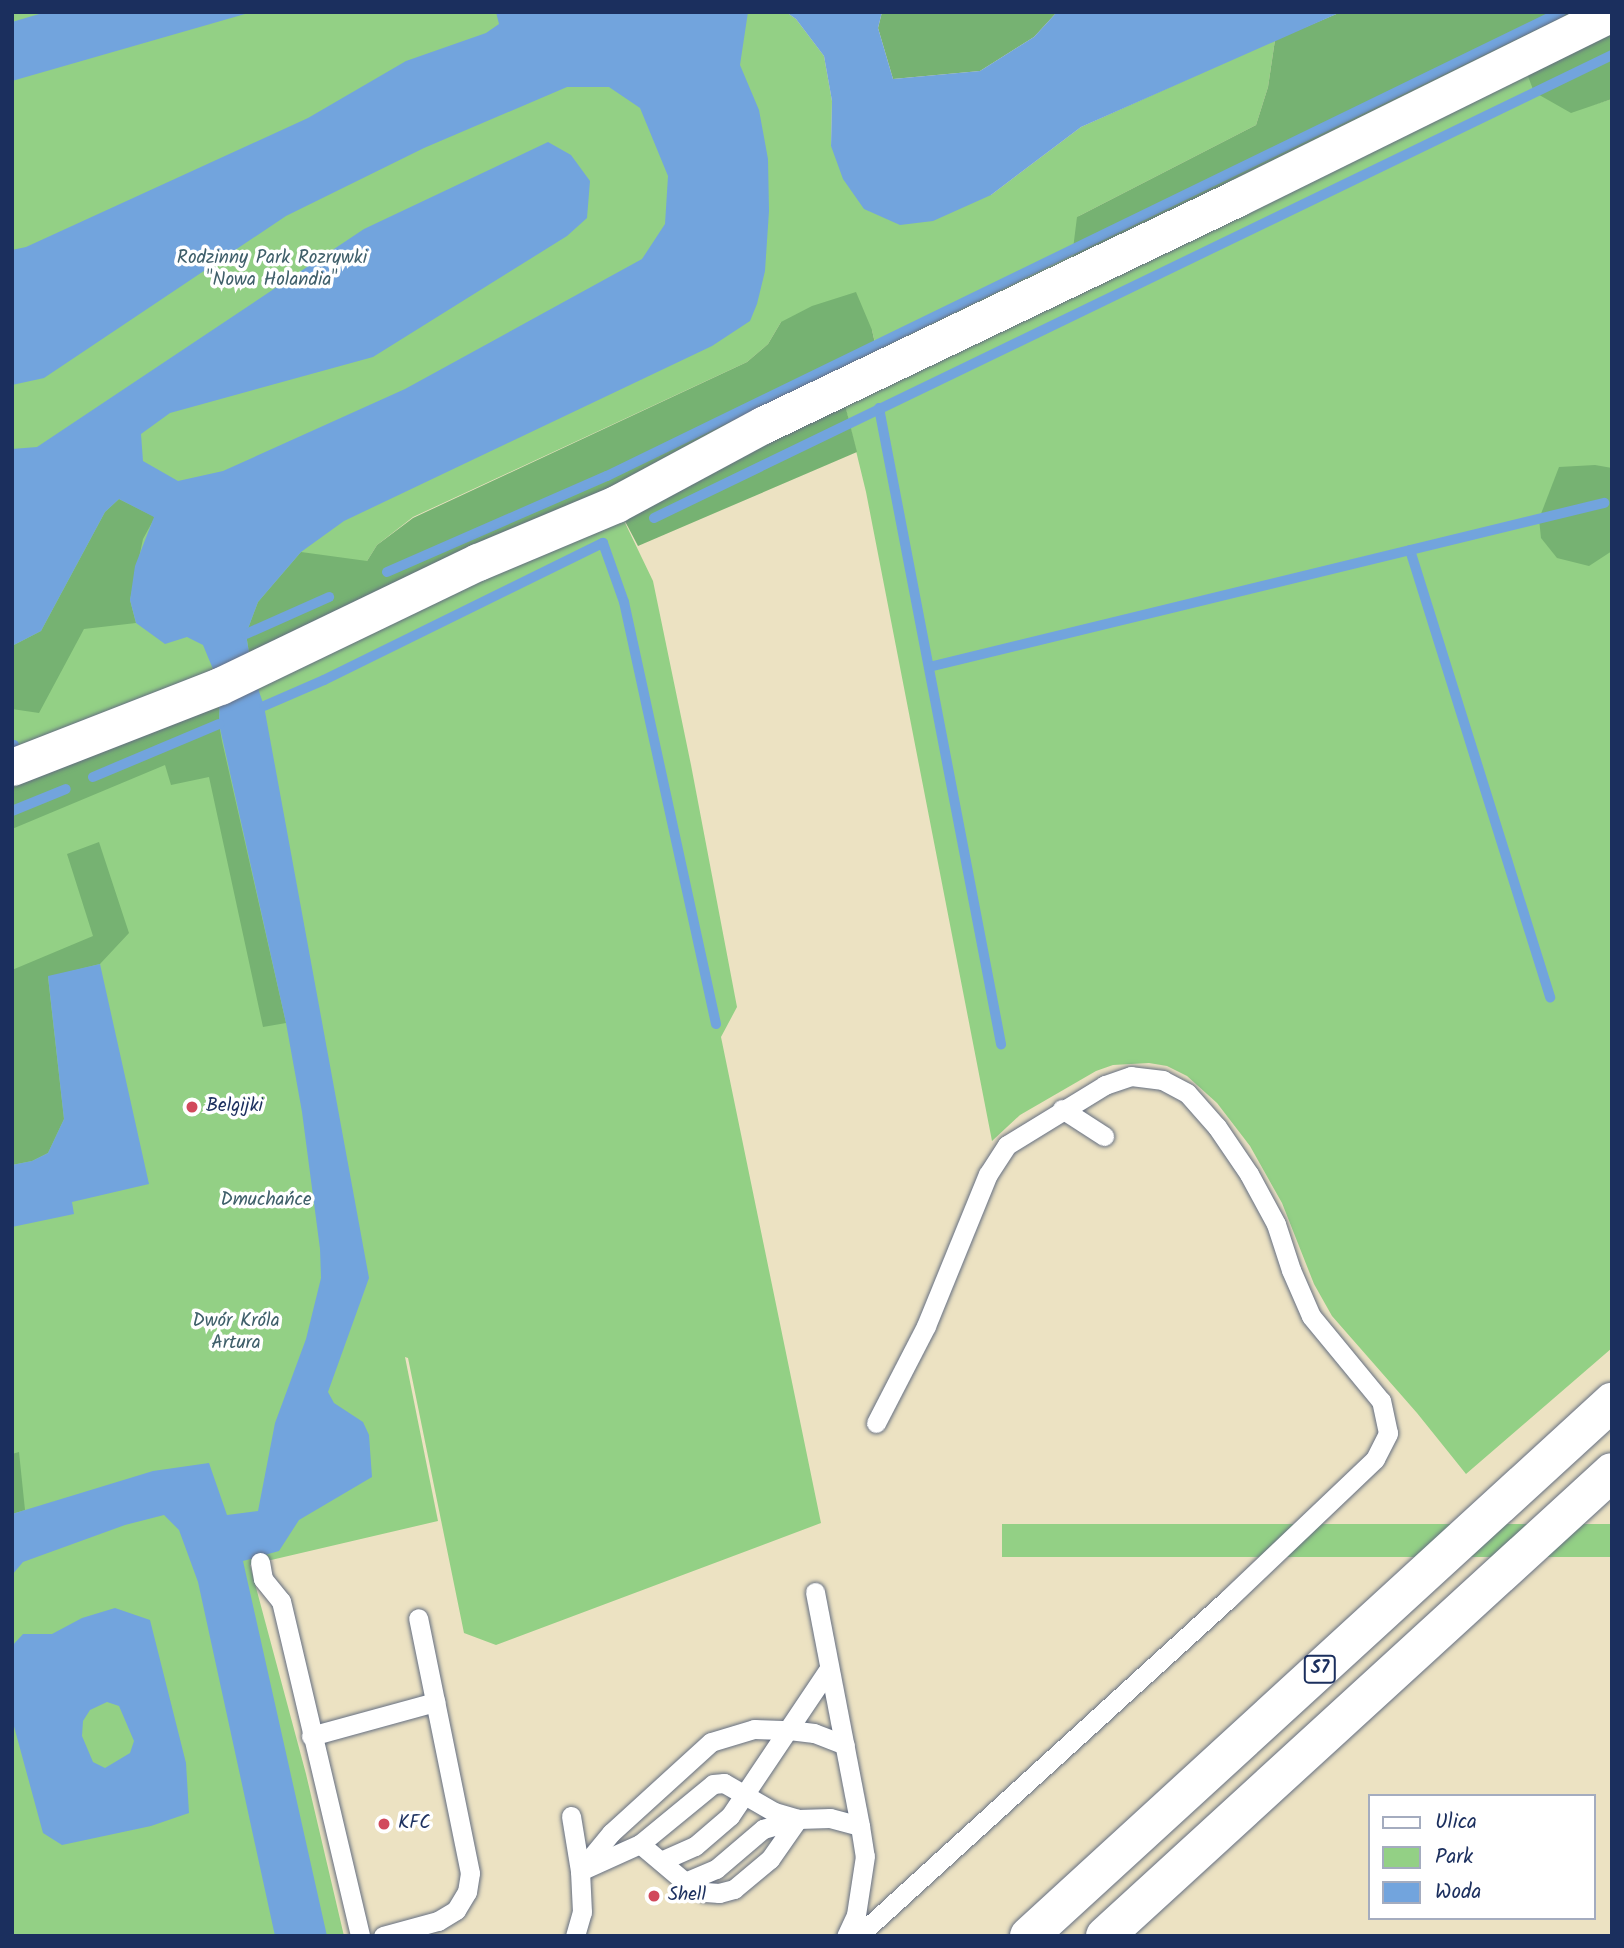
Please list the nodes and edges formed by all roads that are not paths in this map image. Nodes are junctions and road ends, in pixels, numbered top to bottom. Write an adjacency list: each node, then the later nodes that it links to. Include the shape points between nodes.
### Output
1 (1612, 13): 2 (street, via 763,425 616,504 478,562 236,678)
2 (12, 767)
3 (1062, 1109): 4 (lane); 6 (lane, via 1007,1144 988,1174 926,1326); 28 (lane, via 1131,1076 1163,1080 1187,1093 1250,1174 1276,1224 1311,1316 1381,1401 1388,1433 1375,1460)
4 (1104, 1136)
5 (1612, 1402): 29 (highway, S7)
6 (876, 1423)
7 (1612, 1472): 30 (highway)
8 (260, 1562): 14 (lane, via 263,1579 281,1601)
9 (814, 1592): 11 (lane)
10 (418, 1618): 12 (lane)
11 (828, 1670): 13 (lane); 15 (lane)
12 (435, 1702): 14 (lane); 25 (lane, via 470,1873 467,1892 456,1910 438,1921)
13 (789, 1730): 15 (lane); 16 (lane); 22 (lane, via 754,1729 711,1742 611,1833)
14 (311, 1736): 24 (lane)
15 (845, 1745): 19 (lane)
16 (746, 1796): 18 (lane); 20 (lane, via 724,1783 713,1784); 21 (lane, via 695,1846)
17 (571, 1816): 22 (lane)
18 (798, 1819): 19 (lane, via 830,1818); 23 (lane, via 763,1829 716,1869); 23 (lane, via 770,1859 734,1889 705,1892)
19 (860, 1826): 27 (lane, via 864,1867 856,1915)
20 (640, 1843): 21 (lane); 22 (lane)
21 (661, 1861): 23 (lane)
22 (580, 1871): 26 (lane, via 582,1912)
23 (685, 1882)
24 (360, 1936)
25 (383, 1936)
26 (575, 1936)
27 (846, 1936)
28 (858, 1936)
29 (1029, 1936)
30 (1104, 1936)

